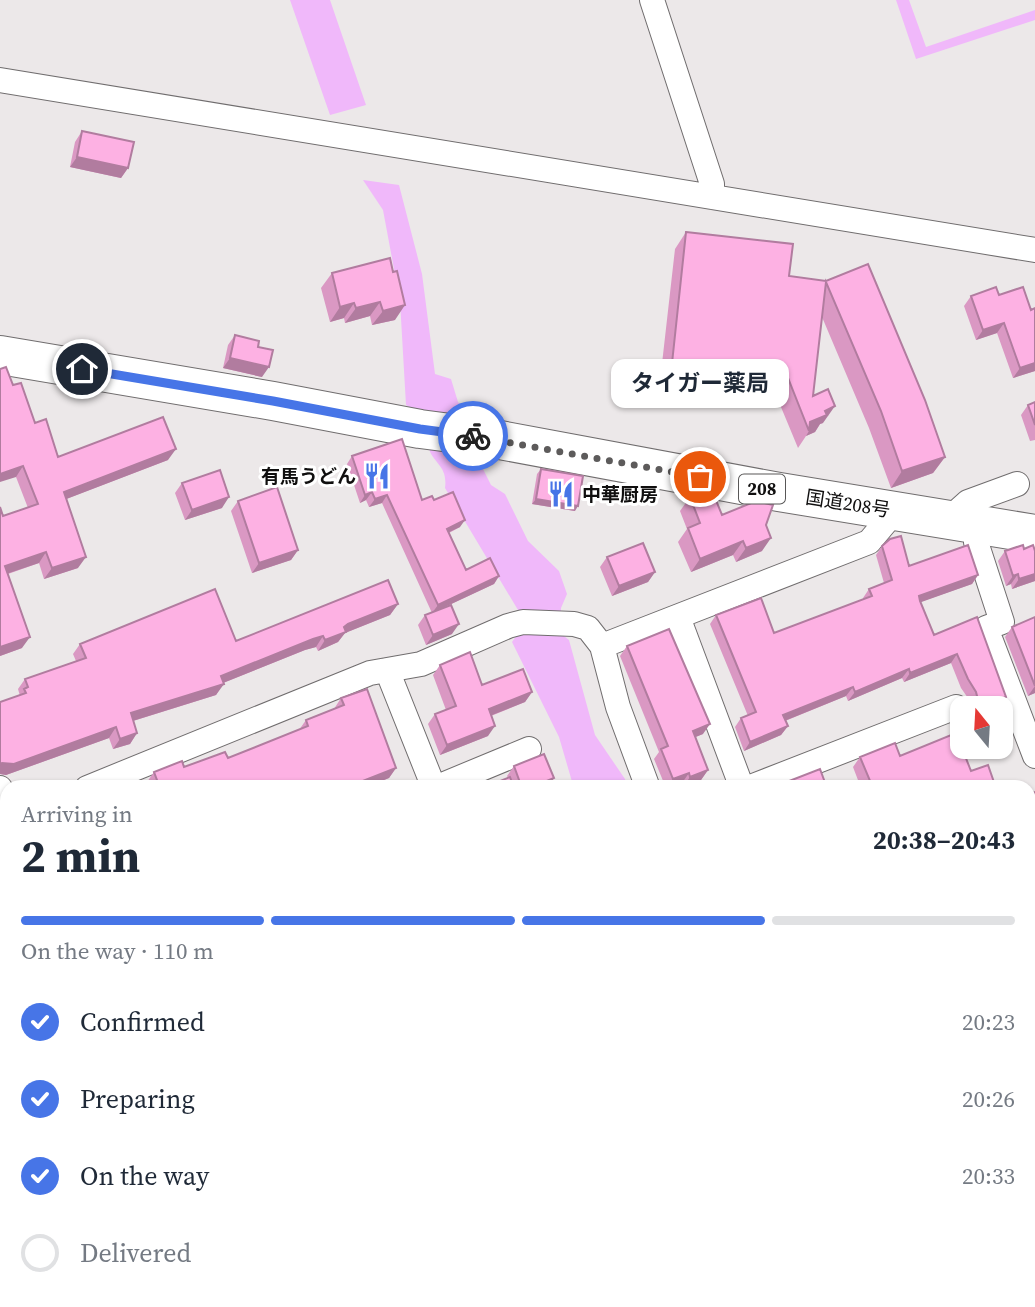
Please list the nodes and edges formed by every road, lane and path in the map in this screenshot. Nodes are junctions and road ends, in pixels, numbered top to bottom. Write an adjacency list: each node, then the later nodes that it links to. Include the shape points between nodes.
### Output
1 (652, 0): 3 (street, via 712,184)
2 (0, 80): 3 (street)
3 (712, 197): 4 (street)
4 (1035, 250)
5 (0, 355): 7 (highway, 国道208号 / 208)
6 (1017, 484): 8 (street, via 968,502)
7 (895, 511): 8 (highway, 国道208号 / 208); 10 (street, via 869,542)
8 (966, 522): 9 (highway, 国道208号 / 208); 15 (street, via 1002,622 986,628)
9 (1035, 534)
10 (678, 617): 11 (street); 20 (street)
11 (603, 646): 12 (street, via 588,628 523,622 421,664); 19 (street, via 618,707)
12 (387, 670): 16 (street, via 370,673); 17 (street)
13 (950, 709): 21 (street)
14 (529, 749): 18 (street)
15 (1035, 755)
16 (120, 780)
17 (431, 780)
18 (453, 780)
19 (645, 780)
20 (739, 780)
21 (769, 780)

